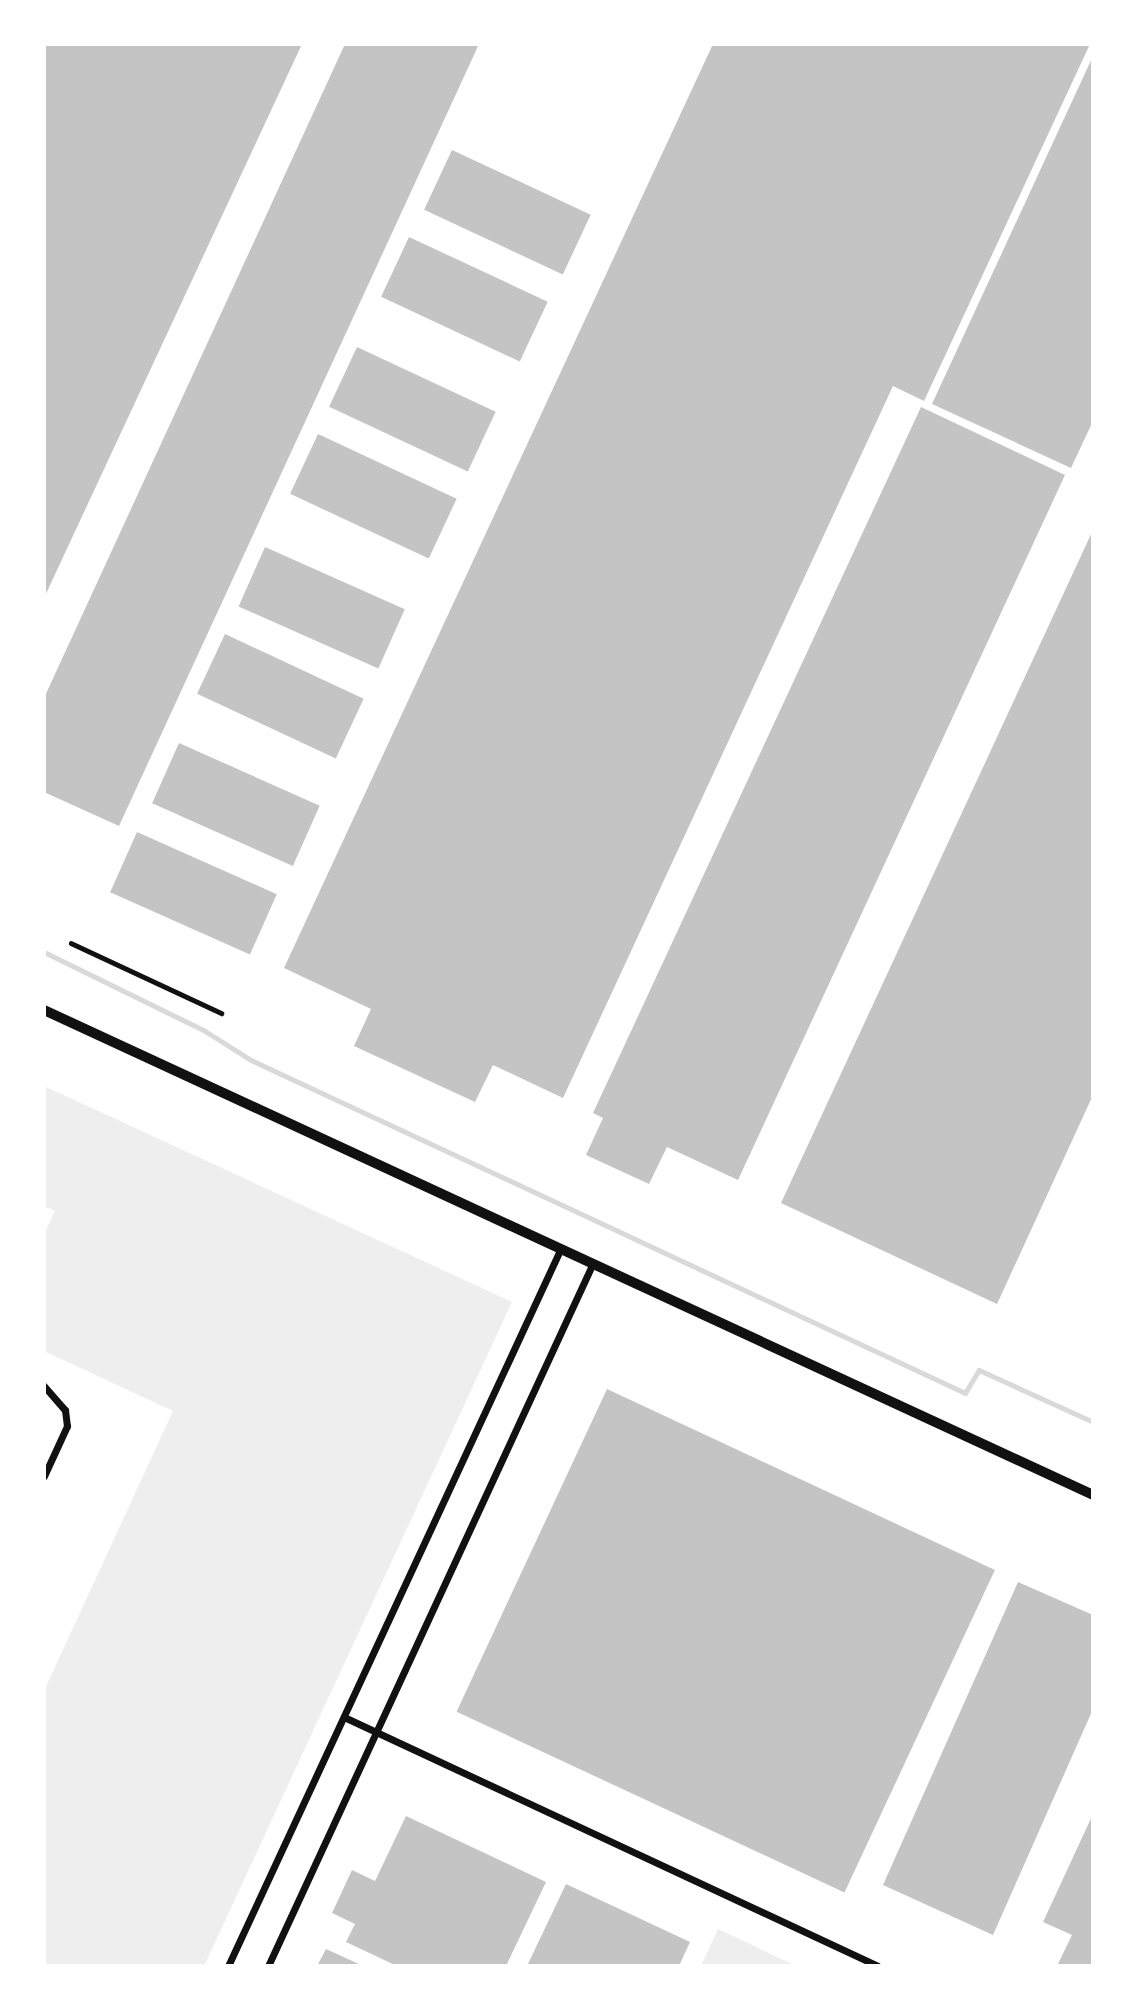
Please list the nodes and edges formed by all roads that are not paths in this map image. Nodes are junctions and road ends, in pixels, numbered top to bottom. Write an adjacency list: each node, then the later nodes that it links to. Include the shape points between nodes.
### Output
1 (71, 943): 3 (lane)
2 (44, 1010): 4 (street)
3 (221, 1013)
4 (560, 1250): 5 (street); 9 (street)
5 (592, 1265): 8 (street); 10 (street)
6 (44, 1386): 7 (street, via 65,1410 67,1426)
7 (44, 1476)
8 (1093, 1495)
9 (344, 1717): 10 (street); 11 (street)
10 (377, 1732): 12 (street); 13 (street)
11 (228, 1966)
12 (268, 1966)
13 (878, 1966)

